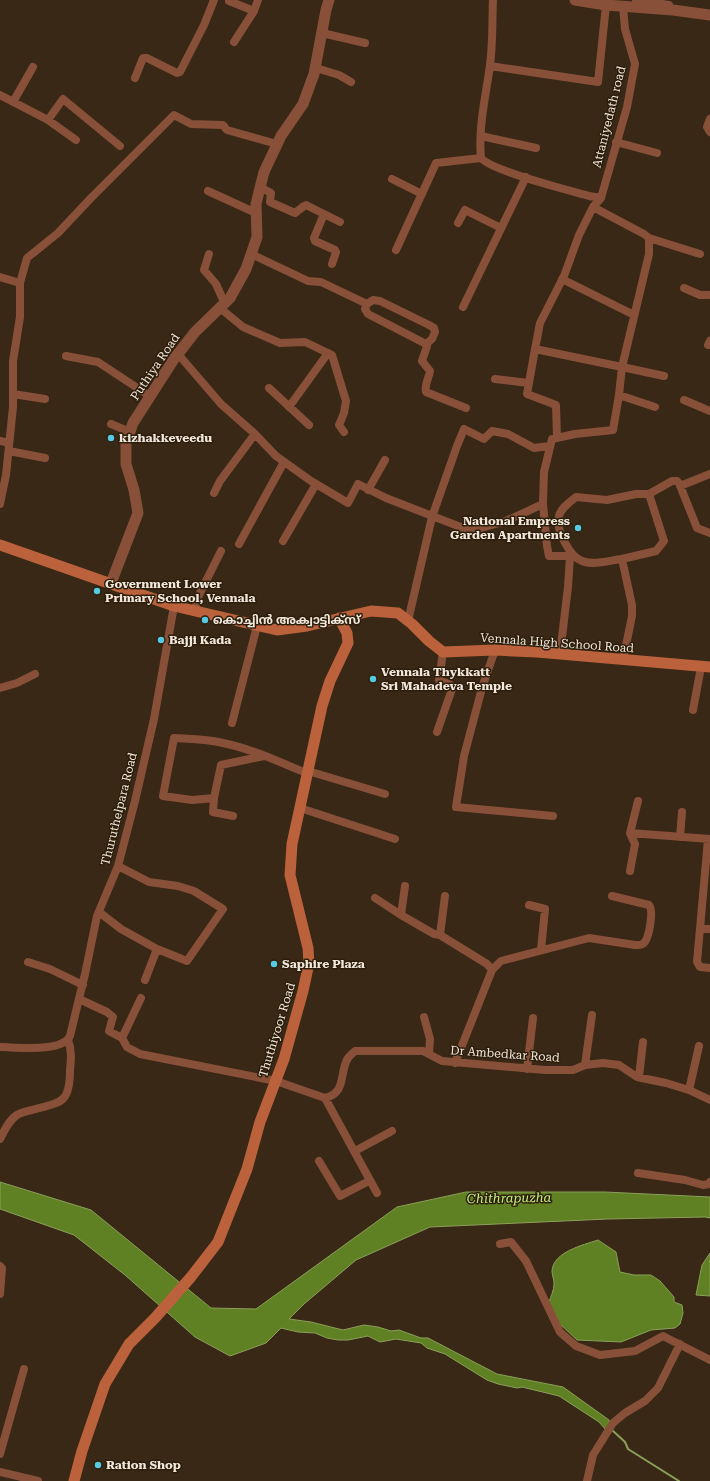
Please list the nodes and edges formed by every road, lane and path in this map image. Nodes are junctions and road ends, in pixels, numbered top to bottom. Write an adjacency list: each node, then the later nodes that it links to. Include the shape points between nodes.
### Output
1 (214, 0): 19 (street, via 180,72 143,58)
2 (258, 0): 11 (street)
3 (329, 0): 13 (street, Puthiya Road)
4 (493, 0): 16 (street)
5 (575, 0): 8 (street)
6 (636, 0): 10 (street)
7 (229, 1): 11 (street)
8 (606, 5): 9 (street); 16 (street, via 598,82)
9 (623, 6): 12 (street); 28 (street, Attaniyedath road, via 625,29 635,64 627,107)
10 (694, 8)
11 (254, 11): 14 (street)
12 (710, 15)
13 (322, 33): 15 (street); 18 (street, Puthiya Road)
14 (234, 42)
15 (365, 43)
16 (490, 66): 26 (street)
17 (33, 67): 22 (street)
18 (316, 68): 20 (street, via 339,75); 29 (street, Puthiya Road, via 303,104)
19 (135, 78)
20 (351, 82)
21 (0, 95): 22 (street)
22 (13, 102): 24 (street)
23 (710, 119): 25 (street, via 707,127)
24 (48, 120): 27 (street); 30 (street, via 63,99)
25 (710, 132)
26 (481, 136): 31 (street); 33 (street)
27 (76, 140)
28 (616, 142): 32 (street); 39 (street, Attaniyedath road)
29 (277, 144): 36 (street, Puthiya Road); 54 (street, via 227,130 223,125 191,124 174,116 58,233 26,258)
30 (120, 146)
31 (536, 148)
32 (657, 154)
33 (481, 158): 34 (street, via 496,167); 38 (street, via 436,163)
34 (526, 177): 39 (street); 45 (street)
35 (392, 179): 38 (street)
36 (260, 187): 41 (street, Puthiya Road); 42 (street, via 271,193 270,202 295,213 306,205)
37 (208, 191): 41 (street)
38 (422, 194): 47 (street)
39 (601, 198): 40 (street)
40 (593, 208): 46 (street); 53 (street, via 579,235)
41 (256, 213): 49 (street, Puthiya Road, via 257,237)
42 (324, 214): 43 (street); 51 (street, via 314,238 335,250)
43 (340, 222)
44 (458, 223): 45 (street, via 465,210)
45 (501, 228): 59 (street)
46 (649, 238): 50 (street); 60 (street, via 649,254)
47 (396, 250)
48 (210, 254): 58 (street, via 204,270 216,284)
49 (251, 254): 57 (street, via 308,281 321,282); 58 (street, Puthiya Road, via 246,269)
50 (700, 254)
51 (332, 264)
52 (0, 277): 54 (street)
53 (562, 279): 60 (street); 62 (street, via 540,323)
54 (20, 283): 71 (street, via 20,317 13,361)
55 (684, 288): 56 (street, via 700,295)
56 (710, 295)
57 (367, 304): 61 (street, via 365,309 368,314); 61 (street, via 373,300 380,302 430,325 436,332)
58 (223, 306): 63 (street, via 243,327 280,343 305,342); 64 (street, Puthiya Road, via 195,332)
59 (463, 307)
60 (634, 315): 66 (street)
61 (426, 344): 78 (street, via 422,362 430,371 426,392)
62 (535, 349): 66 (street); 69 (street)
63 (328, 353): 76 (street); 83 (street, via 332,355 346,401 339,425)
64 (178, 354): 73 (street, Puthiya Road); 84 (street, via 221,404)
65 (66, 356): 73 (street, via 98,362)
66 (622, 367): 67 (street); 72 (street)
67 (664, 376)
68 (495, 379): 69 (street)
69 (528, 383): 85 (street, via 527,394 556,405)
70 (269, 388): 76 (street)
71 (13, 394): 74 (street); 88 (street)
72 (619, 395): 77 (street); 85 (street, via 613,430)
73 (151, 397): 82 (street, Puthiya Road, via 133,423)
74 (45, 398)
75 (684, 400): 79 (street)
76 (289, 407): 81 (street)
77 (654, 407)
78 (466, 408)
79 (710, 411)
80 (111, 424): 82 (street)
81 (309, 426)
82 (130, 432): 107 (street, Puthiya Road, via 126,443 126,464 138,513)
83 (344, 432)
84 (255, 434): 91 (street); 96 (street, via 220,480)
85 (557, 438): 87 (street, via 552,439)
86 (0, 441): 88 (street)
87 (550, 446): 99 (street, via 544,472); 100 (street, via 534,448 508,434 494,430 484,439 464,429)
88 (9, 447): 89 (street); 98 (street)
89 (45, 458)
90 (384, 460): 95 (street)
91 (284, 462): 93 (street); 103 (street)
92 (710, 474): 94 (street)
93 (316, 484): 95 (street, via 348,503 358,484); 102 (street)
94 (680, 486): 97 (street, via 677,481 672,481); 101 (street, via 697,528)
95 (368, 490): 100 (street)
96 (214, 493)
97 (649, 494): 106 (street, via 664,541 656,551); 106 (street, via 607,500 576,497 559,516 559,530 564,542 581,561)
98 (0, 504)
99 (543, 504): 100 (street, via 506,521 471,531); 115 (street, via 549,556 570,556)
100 (432, 517): 111 (street)
101 (710, 533)
102 (283, 541)
103 (239, 544)
104 (0, 546): 107 (main road)
105 (222, 551): 109 (street, via 199,595)
106 (622, 559): 116 (street, via 632,605)
107 (111, 584): 108 (main road)
108 (174, 606): 109 (main road); 138 (street, Thuruthelpara Road, via 154,719)
109 (194, 611): 112 (main road)
110 (339, 618): 111 (main road, via 371,611 398,613); 112 (main road, via 277,630); 126 (main road, Thuthiyoor Road, via 347,633 348,643 330,681 322,706)
111 (408, 621): 114 (main road)
112 (257, 626): 121 (street)
113 (495, 650): 114 (main road, Vennala High School Road); 115 (main road, Vennala High School Road); 133 (street, via 464,756 456,807)
114 (443, 652): 122 (street, via 439,680 450,684 452,690)
115 (560, 654): 116 (main road, Vennala High School Road)
116 (624, 660): 117 (main road, Vennala High School Road)
117 (705, 667): 120 (street)
118 (35, 674): 119 (street, via 17,684)
119 (0, 688)
120 (693, 710)
121 (232, 723)
122 (437, 732)
123 (240, 748): 124 (street); 125 (street); 128 (street, via 209,740 174,738 163,796 192,800)
124 (265, 756): 125 (street); 126 (street)
125 (239, 762): 128 (street, via 221,766)
126 (308, 772): 127 (street); 130 (main road, Thuthiyoor Road)
127 (385, 794)
128 (214, 798): 132 (street, via 213,812)
129 (638, 801): 134 (street)
130 (300, 808): 136 (street); 173 (main road, Thuthiyoor Road, via 292,844 290,875 308,948 309,963)
131 (682, 812): 135 (street)
132 (232, 816)
133 (553, 816)
134 (630, 833): 135 (street); 139 (street, via 635,844)
135 (680, 838): 137 (street)
136 (395, 839)
137 (709, 839): 141 (street)
138 (118, 866): 146 (street, Thuruthelpara Road); 151 (street, via 149,882 178,886 194,892 222,909 187,961)
139 (630, 871)
140 (405, 886): 147 (street)
141 (706, 890): 148 (street)
142 (445, 896): 150 (street)
143 (612, 896): 152 (street, via 650,905 652,910 644,944 590,938)
144 (375, 898): 147 (street)
145 (529, 905): 152 (street, via 545,909)
146 (99, 912): 151 (street, via 121,929); 157 (street, Thuruthelpara Road)
147 (401, 914): 150 (street)
148 (700, 929): 149 (street); 154 (street, via 697,962 700,967)
149 (710, 929)
150 (440, 935): 155 (street, via 487,964)
151 (157, 949): 156 (street)
152 (540, 950): 155 (street, via 502,960)
153 (28, 962): 157 (street, via 50,969)
154 (710, 968)
155 (492, 970): 169 (street)
156 (145, 980)
157 (83, 985): 159 (street, Thuruthelpara Road)
158 (141, 998): 163 (street)
159 (79, 999): 163 (street, via 114,1017 109,1030); 164 (street, Thuruthelpara Road)
160 (592, 1015): 170 (street)
161 (424, 1017): 168 (street, via 430,1039)
162 (533, 1018): 171 (street)
163 (122, 1038): 173 (street, via 127,1047 140,1054)
164 (68, 1040): 167 (street, via 38,1048); 178 (street, via 71,1048 70,1084 63,1100 17,1115 3,1131)
165 (642, 1042): 172 (street)
166 (699, 1046): 174 (street)
167 (0, 1047)
168 (429, 1054): 169 (street, Dr Ambedkar Road, via 442,1061); 175 (street, Dr Ambedkar Road, via 423,1051 355,1051 348,1059 338,1091)
169 (455, 1063): 171 (street, Dr Ambedkar Road)
170 (585, 1065): 171 (street, Dr Ambedkar Road, via 573,1070); 172 (street, Dr Ambedkar Road, via 603,1063 619,1066)
171 (527, 1069)
172 (639, 1077): 174 (street, Dr Ambedkar Road)
173 (276, 1081): 175 (street); 194 (main road, Thuthiyoor Road, via 260,1122 247,1169 218,1242 155,1318 129,1344 105,1384)
174 (689, 1090): 176 (street, Dr Ambedkar Road)
175 (325, 1098): 179 (street)
176 (710, 1100)
177 (392, 1131): 179 (street)
178 (0, 1139)
179 (355, 1151): 182 (street)
180 (320, 1161): 182 (street, via 340,1196)
181 (638, 1173): 183 (street, via 703,1185)
182 (369, 1181): 184 (street)
183 (710, 1182)
184 (377, 1193)
185 (500, 1244): 188 (street, via 511,1242 526,1261 560,1332 576,1346 600,1355 635,1352 663,1336)
186 (0, 1266): 187 (street)
187 (0, 1294)
188 (680, 1344): 189 (street); 195 (street, via 658,1388 645,1402 612,1424 593,1455)
189 (710, 1360)
190 (24, 1369): 191 (street)
191 (0, 1454)
192 (0, 1472): 193 (street)
193 (38, 1481)
194 (74, 1481)
195 (587, 1481)

